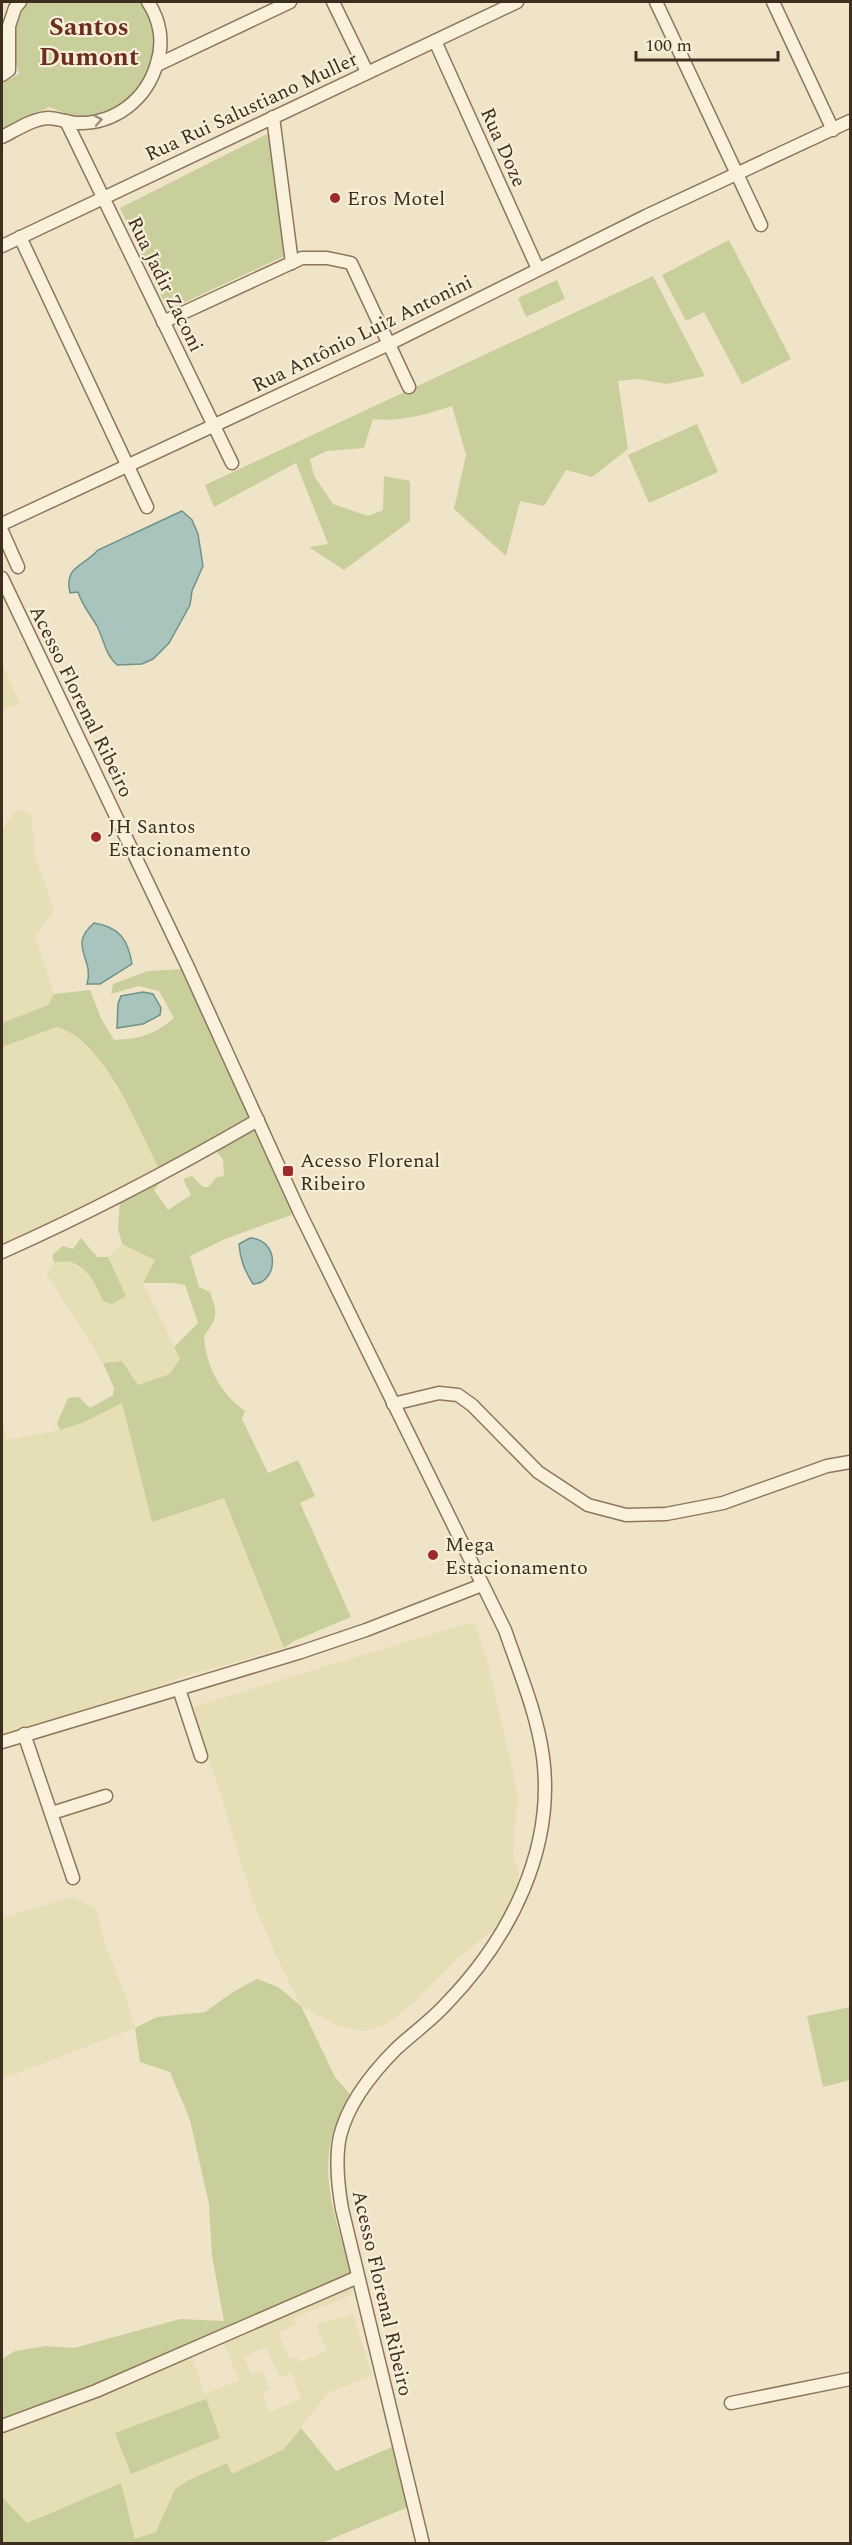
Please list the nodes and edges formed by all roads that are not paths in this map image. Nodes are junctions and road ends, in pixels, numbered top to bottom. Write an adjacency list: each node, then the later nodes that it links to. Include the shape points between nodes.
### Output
1 (148, 2): 9 (street, via 161,34)
2 (290, 2): 9 (street)
3 (333, 2): 10 (street)
4 (517, 2): 8 (street, Rua Rui Salustiano Muller)
5 (656, 2): 17 (street)
6 (772, 2): 15 (street)
7 (16, 4): 11 (street, via 9,26 10,65)
8 (435, 41): 10 (street, Rua Rui Salustiano Muller); 23 (street, Rua Doze)
9 (157, 65): 13 (street, one-way to 9, via 93,122 127,109 147,86)
10 (367, 72): 12 (street, Rua Rui Salustiano Muller)
11 (2, 75)
12 (273, 117): 18 (street, Rua Rui Salustiano Muller); 22 (street)
13 (66, 121): 16 (street, via 35,121); 18 (street, Rua Jadir Zaconi)
14 (850, 121): 15 (street, Rua Antônio Luiz Antonini)
15 (833, 130): 17 (street, Rua Antônio Luiz Antonini)
16 (2, 137)
17 (737, 173): 19 (street); 23 (street, Rua Antônio Luiz Antonini)
18 (103, 198): 20 (street, Rua Rui Salustiano Muller); 24 (street, Rua Jadir Zaconi)
19 (761, 225)
20 (20, 237): 21 (street, Rua Rui Salustiano Muller); 29 (street)
21 (2, 246)
22 (292, 263): 24 (street); 25 (street, via 302,258 351,262)
23 (538, 269): 25 (street, Rua Antônio Luiz Antonini)
24 (163, 322): 27 (street, Rua Jadir Zaconi)
25 (389, 344): 26 (street); 27 (street, Rua Antônio Luiz Antonini)
26 (409, 387)
27 (214, 426): 28 (street, Rua Jadir Zaconi); 29 (street, Rua Antônio Luiz Antonini)
28 (232, 463)
29 (127, 465): 30 (street); 31 (street, Rua Antônio Luiz Antonini)
30 (147, 507)
31 (2, 524)
32 (2, 531): 33 (street)
33 (18, 567)
34 (2, 578): 35 (street, Acesso Florenal Ribeiro)
35 (258, 1120): 36 (street, via 162,1174); 37 (street, Acesso Florenal Ribeiro)
36 (2, 1252)
37 (393, 1404): 38 (street, via 439,1393 458,1395 538,1472 588,1505 626,1515 666,1514 723,1503 827,1466); 39 (street, Acesso Florenal Ribeiro)
38 (850, 1462)
39 (482, 1585): 40 (street, via 366,1630); 47 (street, Acesso Florenal Ribeiro, via 504,1630 530,1704 543,1757 541,1827 532,1867 508,1924 480,1966 446,2004 374,2073 358,2096 340,2136 338,2185)
40 (179, 1689): 41 (street); 43 (street)
41 (24, 1734): 42 (street); 45 (street)
42 (2, 1742)
43 (201, 1756)
44 (106, 1796): 45 (street)
45 (52, 1813): 46 (street)
46 (73, 1878)
47 (358, 2277): 50 (street, via 96,2391); 51 (street, Acesso Florenal Ribeiro)
48 (850, 2379): 49 (street)
49 (731, 2403)
50 (2, 2426)
51 (423, 2544)

